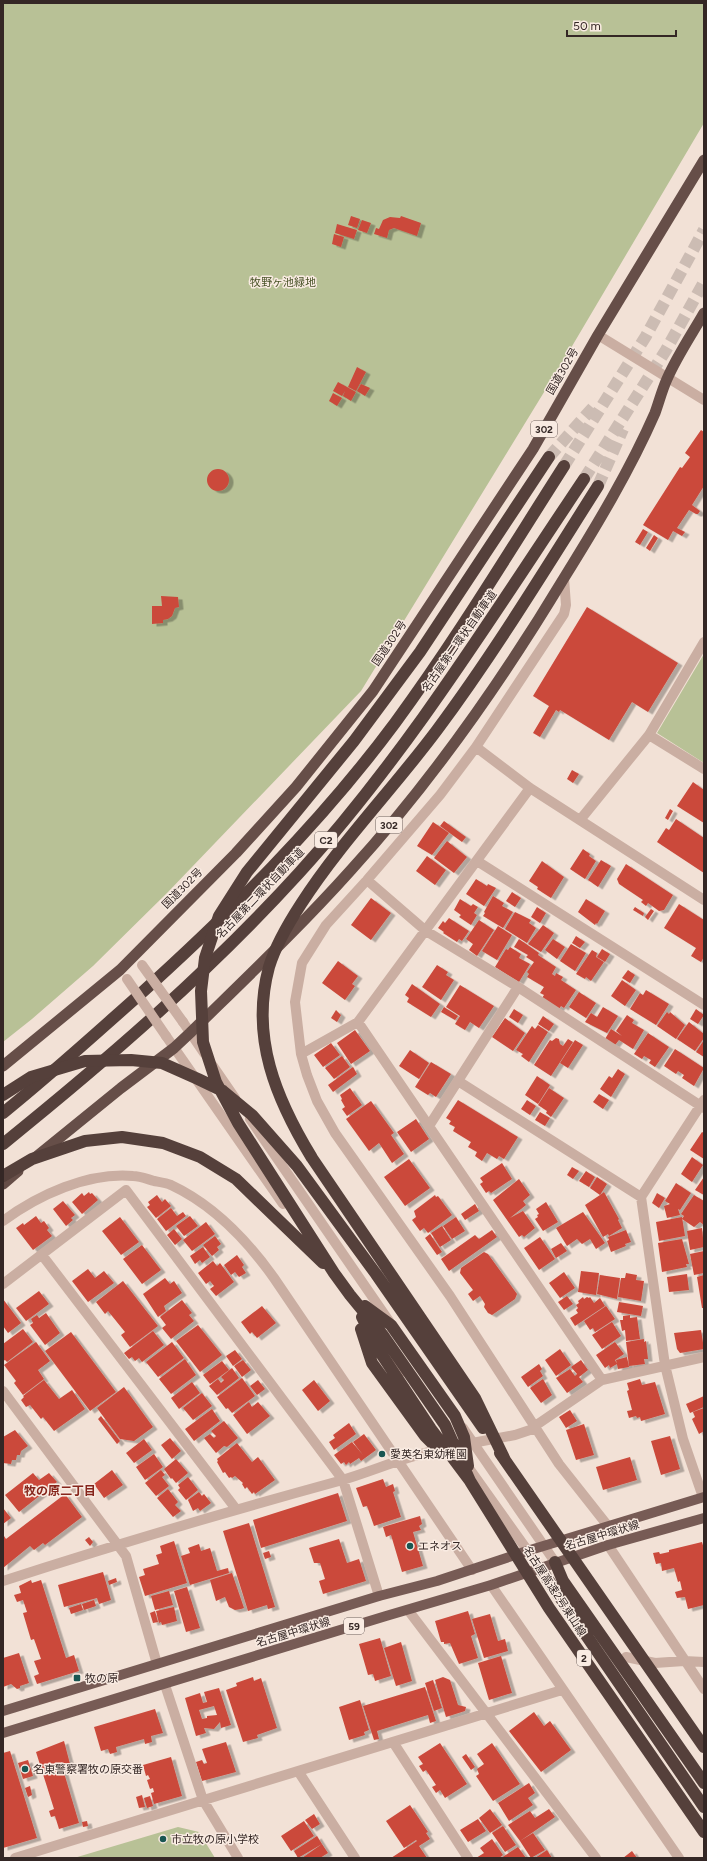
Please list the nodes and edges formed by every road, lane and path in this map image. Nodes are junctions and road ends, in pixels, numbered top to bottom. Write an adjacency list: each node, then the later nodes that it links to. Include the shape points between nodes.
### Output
1 (704, 160): 3 (highway, 国道302号 / 302)
2 (704, 313): 4 (highway, 302)
3 (598, 335): 4 (street); 21 (highway, 国道302号 / 302, via 533,449 373,691 281,804 236,853)
4 (667, 378): 5 (street); 10 (highway, 302, via 655,412 613,495)
5 (704, 400)
6 (549, 457): 43 (highway, bridge, via 420,652 354,741 247,872 219,916 205,958 200,991 203,1042 216,1082 238,1123)
7 (564, 466): 33 (highway, 名古屋第二環状自動車道 / C2, via 453,640 394,724 337,795 277,862 192,948)
8 (584, 479): 35 (highway, 名古屋第二環状自動車道 / C2, via 469,652 410,735 299,873 143,1027)
9 (598, 486): 53 (highway, bridge, via 512,622 437,730 318,878 284,932 269,967 263,1005 265,1052 280,1098 295,1130 475,1398)
10 (564, 578): 13 (street, via 564,614); 26 (highway, 302, via 496,684 403,808 313,911)
11 (704, 642): 12 (street)
12 (649, 735): 14 (street); 16 (street)
13 (476, 748): 15 (street); 18 (street, via 440,795)
14 (704, 769)
15 (530, 788): 16 (street); 17 (street)
16 (580, 820): 19 (street)
17 (476, 861): 20 (street); 24 (street)
18 (367, 880): 20 (street); 28 (street, via 326,924 302,963 295,1002)
19 (704, 900)
20 (426, 931): 23 (street); 25 (street)
21 (134, 954): 22 (highway, 国道302号 / 302); 26 (street, bridge)
22 (120, 970): 27 (street, bridge); 29 (highway, 国道302号 / 302)
23 (518, 987): 30 (street); 32 (street)
24 (704, 1005)
25 (358, 1022): 28 (street); 34 (street)
26 (190, 1033): 27 (highway, 302); 51 (street)
27 (174, 1048): 38 (highway, 302); 52 (street)
28 (301, 1054): 50 (street, via 316,1101 336,1133 450,1296)
29 (3, 1066)
30 (458, 1080): 34 (street); 40 (street)
31 (3, 1095): 53 (highway, bridge, via 31,1077 86,1061 131,1060 162,1064 223,1091 252,1115 297,1166 376,1274)
32 (703, 1104): 40 (street)
33 (3, 1113)
34 (429, 1126): 48 (street)
35 (3, 1144)
36 (3, 1176): 43 (highway, bridge, via 32,1159 85,1141 122,1137 163,1143 200,1157 236,1179)
37 (130, 1176): 39 (street); 41 (street, via 70,1184); 54 (street, via 177,1188 225,1220 252,1248)
38 (3, 1184)
39 (126, 1190): 42 (street); 55 (street)
40 (641, 1197): 47 (street)
41 (3, 1221)
42 (42, 1255): 44 (street); 58 (street)
43 (334, 1273): 45 (highway, bridge)
44 (3, 1284)
45 (350, 1295): 56 (highway, bridge, via 382,1334 445,1425); 56 (highway, bridge, via 372,1362 425,1436)
46 (704, 1357): 47 (street)
47 (666, 1365): 48 (street); 57 (street, via 682,1439)
48 (602, 1380): 50 (street)
49 (3, 1391): 61 (street)
50 (536, 1427): 51 (street, via 515,1435); 60 (street, via 559,1464)
51 (473, 1443): 52 (street); 62 (street)
52 (453, 1447): 54 (street, via 418,1453); 64 (street)
53 (505, 1460): 83 (highway, bridge)
54 (398, 1461): 55 (street); 67 (street)
55 (343, 1480): 58 (street); 70 (street)
56 (470, 1481): 88 (highway, 名古屋高速2号東山線 / 2, bridge, via 549,1608)
57 (704, 1497): 60 (main road, 名古屋中環状線 / 59)
58 (236, 1509): 61 (street)
59 (704, 1518): 63 (main road, 名古屋中環状線 / 59)
60 (608, 1526): 62 (main road, 名古屋中環状線 / 59)
61 (119, 1544): 68 (street); 75 (street, via 126,1556)
62 (544, 1545): 64 (main road, 名古屋中環状線 / 59); 65 (street)
63 (608, 1545): 65 (main road, 名古屋中環状線 / 59); 73 (street)
64 (527, 1551): 66 (street); 67 (main road, 名古屋中環状線 / 59)
65 (555, 1562): 66 (main road, 名古屋中環状線 / 59); 85 (highway, via 563,1581)
66 (540, 1568): 69 (main road, 名古屋中環状線 / 59); 87 (highway)
67 (472, 1570): 70 (main road, 名古屋中環状線 / 59)
68 (3, 1581)
69 (491, 1585): 71 (main road, 名古屋中環状線 / 59); 78 (street)
70 (379, 1596): 75 (main road, 名古屋中環状線 / 59)
71 (408, 1610): 76 (main road, 名古屋中環状線 / 59); 80 (street)
72 (626, 1657): 73 (street, via 655,1663)
73 (684, 1661): 74 (street); 77 (street)
74 (704, 1662)
75 (157, 1664): 79 (main road, 名古屋中環状線 / 59)
76 (165, 1685): 81 (main road, 名古屋中環状線 / 59); 86 (street)
77 (704, 1689)
78 (562, 1690): 80 (street); 94 (street)
79 (3, 1711)
80 (487, 1713): 82 (street); 93 (street)
81 (3, 1734)
82 (393, 1742): 84 (street); 92 (street)
83 (704, 1747)
84 (298, 1771): 86 (street); 91 (street)
85 (704, 1783)
86 (203, 1800): 89 (street); 90 (street)
87 (704, 1807)
88 (704, 1832)
89 (15, 1858)
90 (238, 1858)
91 (356, 1858)
92 (468, 1858)
93 (596, 1858)
94 (679, 1858)

